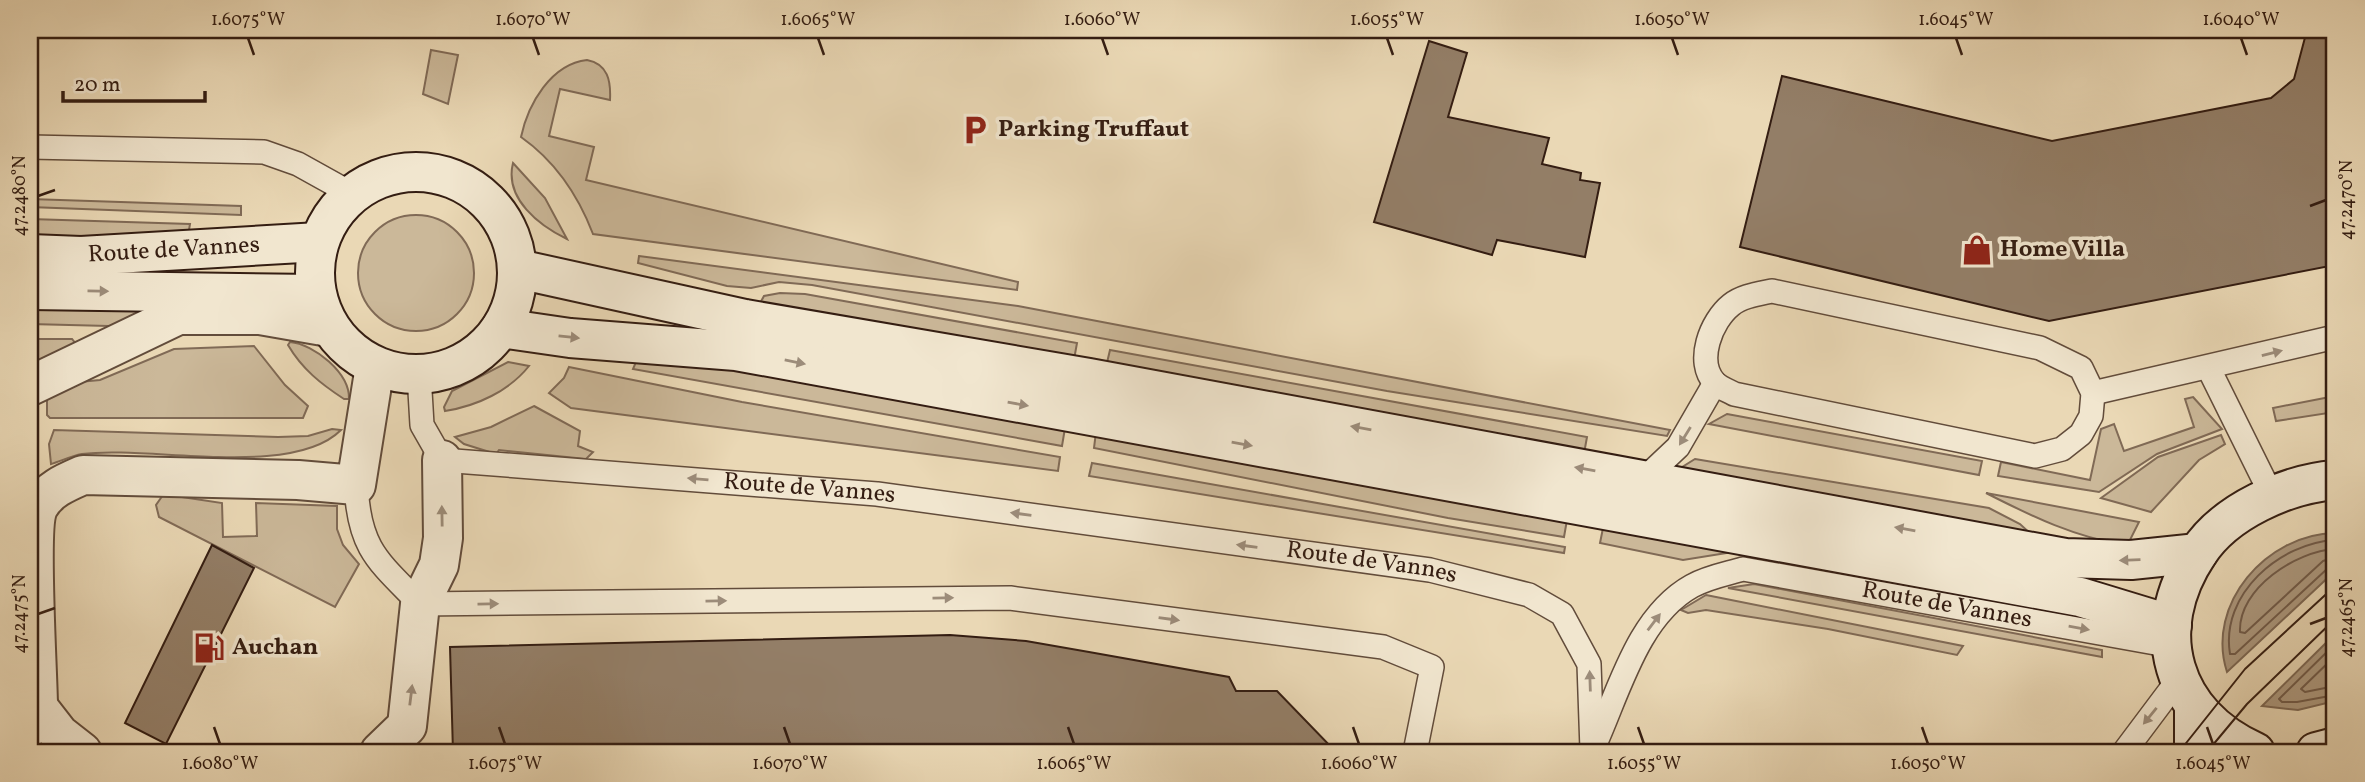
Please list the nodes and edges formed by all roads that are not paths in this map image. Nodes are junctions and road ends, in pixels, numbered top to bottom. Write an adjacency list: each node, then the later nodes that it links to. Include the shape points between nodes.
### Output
1 (30, 147): 2 (lane, via 264,152 298,164)
2 (352, 194): 3 (main road, via 335,210); 5 (main road, via 403,172 434,173 462,182 502,219)
3 (318, 242): 4 (main road, Route de Vannes, via 82,256); 7 (main road, via 314,268)
4 (30, 254)
5 (518, 269): 8 (main road, via 514,299); 17 (main road, one-way to 5, via 1089,377 745,319)
6 (30, 289): 7 (main road, Route de Vannes, one-way to 7)
7 (323, 311): 10 (main road, via 356,355); 14 (main road, via 178,315)
8 (501, 328): 12 (main road, via 480,352 461,364); 24 (main road, Route de Vannes, one-way to 24, via 736,351 2080,597)
9 (2335, 337): 11 (lane, one-way to 9)
10 (375, 366): 12 (main road); 19 (main road)
11 (2209, 369): 15 (lane); 20 (lane)
12 (419, 374): 16 (lane, via 422,425)
13 (1715, 383): 15 (lane, via 1734,394 2035,456 2062,449 2081,434 2091,416); 15 (lane, via 1706,365 1709,337 1719,316 1733,303 1772,291 2040,348 2081,368); 17 (lane, one-way to 17, via 1678,447)
14 (30, 386)
15 (2093, 393)
16 (442, 460): 23 (main road, one-way to 16, via 441,552); 24 (lane, Route de Vannes, via 877,494 1430,570 1529,595 1562,614 1589,664 1592,750 1643,637 1664,609 1690,587 1743,569)
17 (1643, 480): 22 (main road, one-way to 17, via 2130,560 2065,558)
18 (2335, 480): 20 (main road, via 2312,482)
19 (356, 485): 21 (main road, via 83,475 57,486); 23 (lane, via 358,518 375,558)
20 (2272, 496): 22 (main road, via 2239,515)
21 (34, 505): 25 (main road)
22 (2198, 553): 24 (main road, via 2180,593)
23 (420, 604): 27 (main road, one-way to 23, via 407,726); 28 (lane, one-way to 28, via 1010,598 1383,647 1432,667)
24 (2179, 665): 29 (lane, one-way to 29); 30 (main road); 31 (main road, via 2222,733)
25 (34, 717): 26 (main road)
26 (82, 752)
27 (380, 752)
28 (1415, 752)
29 (2124, 752)
30 (2194, 752)
31 (2255, 752)

